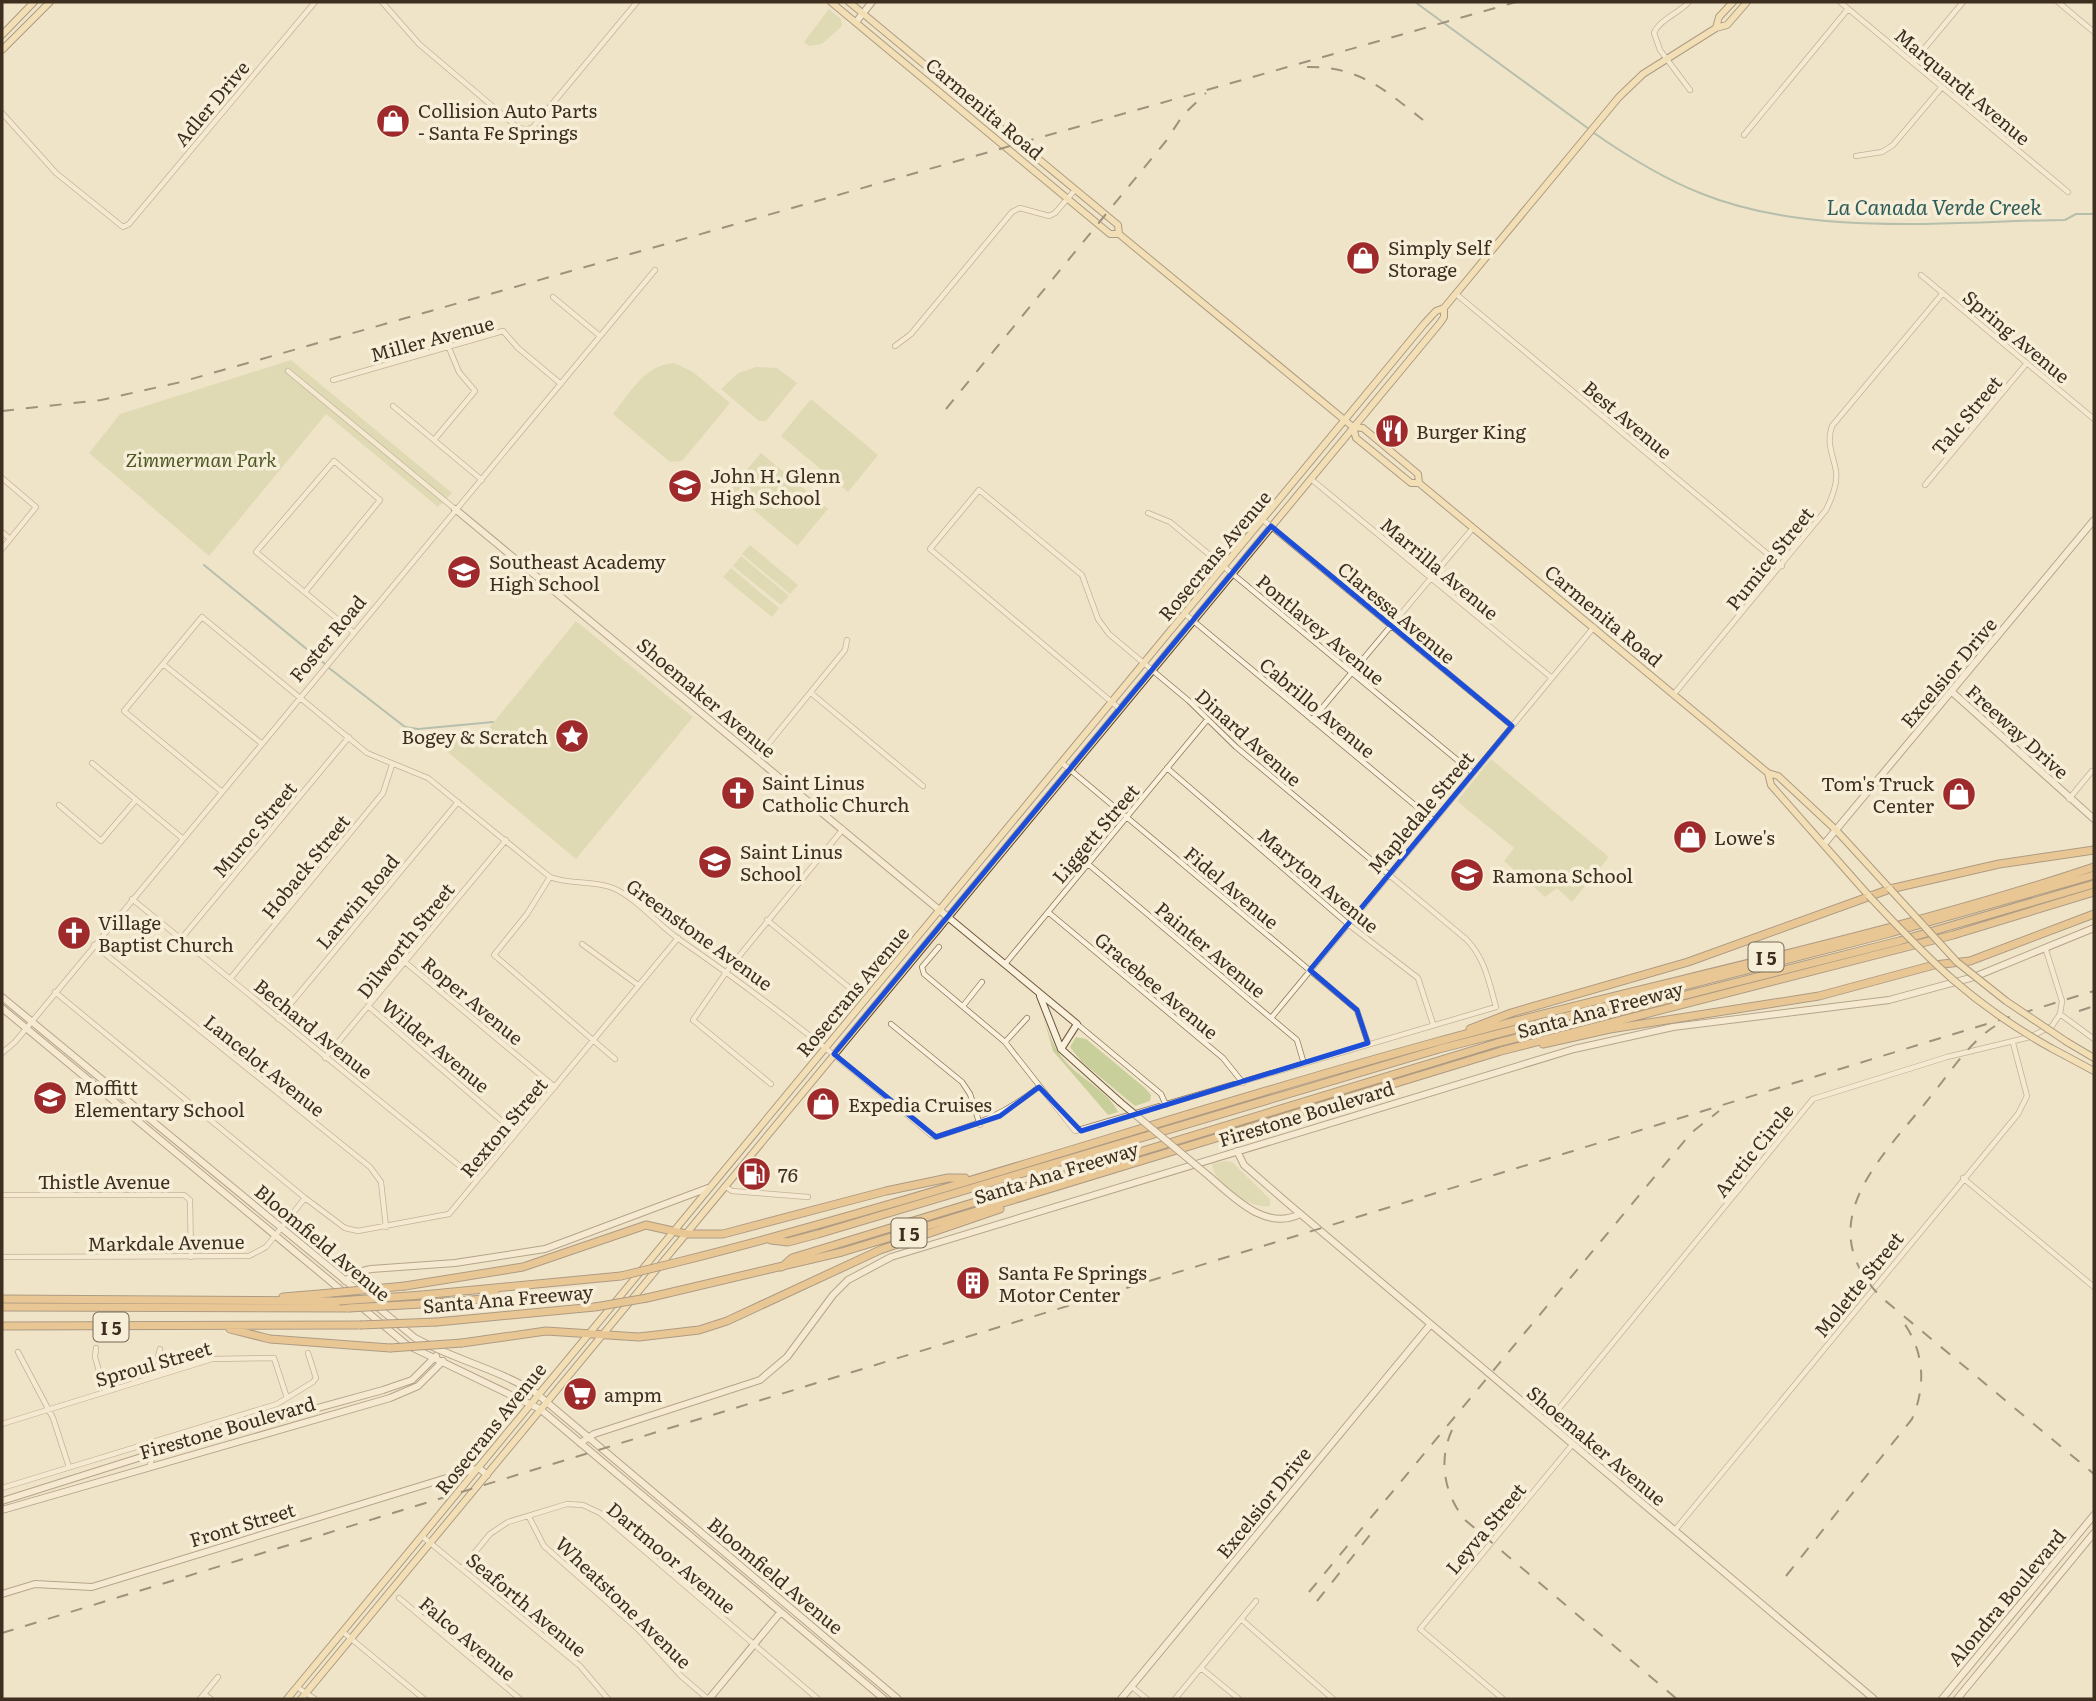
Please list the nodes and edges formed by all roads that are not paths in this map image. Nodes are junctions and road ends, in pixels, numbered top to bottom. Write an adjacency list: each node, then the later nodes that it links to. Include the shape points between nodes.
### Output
1 (34, 2): 20 (main road)
2 (50, 2): 21 (main road)
3 (315, 2): 26 (street, Adler Drive, via 123,227 56,173)
4 (382, 2): 5 (street, via 419,44 526,130)
5 (637, 2)
6 (831, 2): 17 (main road, Carmenita Road)
7 (849, 2): 16 (main road, Carmenita Road)
8 (873, 2): 16 (street)
9 (1689, 2): 22 (street, via 1654,31)
10 (1733, 2): 18 (main road, Rosecrans Avenue, via 1719,17)
11 (1747, 2): 18 (main road, Rosecrans Avenue, via 1727,25)
12 (1840, 2): 15 (street, Marquardt Avenue)
13 (1963, 2): 23 (street)
14 (2058, 2): 19 (street)
15 (1848, 8): 23 (street, Marquardt Avenue); 27 (street)
16 (863, 13): 17 (street); 29 (main road, Carmenita Road)
17 (856, 22): 31 (main road, Carmenita Road)
18 (1716, 28): 22 (main road, Rosecrans Avenue)
19 (2094, 32)
20 (2, 35)
21 (2, 50)
22 (1667, 59): 25 (street); 36 (main road, Rosecrans Avenue, via 1634,82)
23 (1913, 62): 24 (street, Marquardt Avenue)
24 (1942, 87): 28 (street, via 1893,145 1882,152); 30 (street, Marquardt Avenue)
25 (1690, 90)
26 (2, 113)
27 (1744, 135)
28 (1856, 156)
29 (1075, 190): 31 (street); 32 (main road, Carmenita Road, via 1118,225)
30 (2068, 192)
31 (1068, 199): 32 (main road, Carmenita Road, via 1110,234); 42 (street, via 1049,216 1020,208 1012,212 911,334)
32 (1119, 234): 50 (main road, Carmenita Road)
33 (655, 270): 41 (street, Foster Road)
34 (1921, 275): 35 (street, Spring Avenue)
35 (1943, 293): 44 (street, Spring Avenue); 67 (street, Pumice Street, via 1835,422 1829,436 1836,471 1833,496)
36 (1456, 294): 38 (main road, Rosecrans Avenue); 67 (street, Best Avenue)
37 (553, 297): 41 (street)
38 (1444, 308): 39 (main road, Rosecrans Avenue); 40 (main road, Rosecrans Avenue, via 1444,317)
39 (1424, 324): 40 (main road); 50 (main road, Rosecrans Avenue)
40 (1433, 331): 51 (main road, Rosecrans Avenue)
41 (600, 336): 47 (street, Foster Road)
42 (895, 346)
43 (449, 348): 46 (street, Miller Avenue); 47 (street, Miller Avenue, via 503,331); 52 (street, via 459,372 475,391)
44 (2027, 363): 49 (street, Spring Avenue); 57 (street, Talc Street)
45 (288, 371): 58 (street, Shoemaker Avenue)
46 (333, 380)
47 (561, 384): 55 (street, Foster Road)
48 (394, 407): 52 (street)
49 (2094, 419)
50 (1345, 421): 51 (main road, Carmenita Road); 60 (main road, Rosecrans Avenue)
51 (1353, 427): 54 (main road, Rosecrans Avenue); 56 (main road, Carmenita Road, via 1356,438 1411,483); 56 (main road, Carmenita Road, via 1363,428 1418,474)
52 (434, 440): 55 (street)
53 (2, 478): 65 (street, via 36,506)
54 (1311, 479): 62 (main road, Rosecrans Avenue); 70 (street, Marrilla Avenue)
55 (482, 480): 58 (street, Foster Road)
56 (1419, 483): 63 (main road, Carmenita Road)
57 (1925, 485)
58 (455, 509): 76 (street, Foster Road); 94 (street, Shoemaker Avenue)
59 (1148, 513): 68 (street, Pontlavey Avenue, via 1170,522)
60 (1263, 520): 62 (street, Claressa Avenue); 68 (main road, Rosecrans Avenue)
61 (2094, 520): 83 (street, Excelsior Drive)
62 (1271, 526): 69 (main road, Rosecrans Avenue); 74 (street, Claressa Avenue)
63 (1473, 528): 70 (street); 75 (main road, Carmenita Road)
64 (2, 532): 65 (street)
65 (10, 539): 66 (street)
66 (2, 549)
67 (1782, 566): 85 (street, Pumice Street)
68 (1224, 567): 69 (street, Pontlavey Avenue); 72 (main road, Rosecrans Avenue)
69 (1232, 573): 73 (main road, Rosecrans Avenue); 81 (street, Pontlavey Avenue)
70 (1430, 577): 74 (street); 82 (street, Marrilla Avenue)
71 (305, 592): 71 (street, via 256,552 334,461 380,500); 76 (street)
72 (1185, 614): 73 (street, Cabrillo Avenue); 79 (main road, Rosecrans Avenue)
73 (1193, 621): 80 (main road, Rosecrans Avenue); 90 (street, Cabrillo Avenue)
74 (1390, 625): 81 (street); 91 (street, Claressa Avenue)
75 (1594, 627): 82 (street, Mapledale Street); 85 (main road, Carmenita Road)
76 (353, 632): 86 (street, Foster Road)
77 (847, 640): 84 (street, via 845,650)
78 (163, 664): 86 (street, Greenstone Avenue, via 202,617); 93 (street); 104 (street, via 124,711)
79 (1144, 664): 80 (street, Dinard Avenue); 87 (main road, Rosecrans Avenue); 87 (street, Dinard Avenue, via 1105,631 1082,575 979,490 930,549)
80 (1152, 670): 88 (main road, Rosecrans Avenue); 89 (street, Dinard Avenue)
81 (1352, 672): 90 (street); 101 (street, Pontlavey Avenue)
82 (1552, 678): 91 (street, Mapledale Street)
83 (1952, 692): 105 (street, Freeway Drive); 113 (street, Excelsior Drive)
84 (811, 693): 94 (street); 103 (street)
85 (1674, 694): 102 (main road, Carmenita Road)
86 (299, 697): 92 (street, Greenstone Avenue); 93 (street, Foster Road)
87 (1112, 702): 88 (street); 96 (main road, Rosecrans Avenue)
88 (1120, 709): 99 (main road, Rosecrans Avenue)
89 (1207, 720): 98 (street, Liggett Street); 122 (street, Dinard Avenue)
90 (1312, 720): 111 (street, Cabrillo Avenue)
91 (1512, 726): 101 (street, Mapledale Street)
92 (349, 737): 97 (street, Greenstone Avenue); 138 (street, Muroc Street)
93 (261, 743): 104 (street, Foster Road)
94 (757, 758): 112 (street, Shoemaker Avenue)
95 (92, 763): 106 (street)
96 (1062, 763): 99 (street, Fidel Avenue); 117 (main road, Rosecrans Avenue)
97 (392, 765): 107 (street, Greenstone Avenue, via 428,778); 149 (street, Hoback Street, via 383,793)
98 (1167, 768): 109 (street, Liggett Street); 135 (street, Maryton Avenue)
99 (1070, 769): 109 (street, Fidel Avenue); 119 (main road, Rosecrans Avenue)
100 (2092, 771): 105 (street)
101 (1473, 773): 111 (street, Mapledale Street)
102 (1768, 773): 113 (main road, Carmenita Road, via 1778,776); 116 (main road, Carmenita Road, via 1771,785)
103 (923, 786)
104 (221, 791): 114 (street, Foster Road)
105 (2069, 799): 110 (street, Freeway Drive)
106 (136, 800): 108 (street, via 101,841); 114 (street)
107 (458, 802): 115 (street, Greenstone Avenue); 162 (street, Larwin Road)
108 (59, 806)
109 (1127, 817): 120 (street, Liggett Street); 147 (street, Fidel Avenue)
110 (2094, 819)
111 (1434, 821): 122 (street, Mapledale Street)
112 (843, 830): 130 (street, Shoemaker Avenue); 134 (street)
113 (1836, 830): 116 (street, Excelsior Drive); 126 (main road, Carmenita Road)
114 (182, 838): 129 (street, Foster Road)
115 (506, 840): 124 (street, Greenstone Avenue); 143 (street, Dilworth Street)
116 (1825, 843): 128 (main road, Carmenita Road)
117 (992, 847): 119 (main road); 130 (main road, Rosecrans Avenue)
118 (2094, 850): 126 (highway)
119 (999, 855): 133 (main road, Rosecrans Avenue)
120 (1088, 864): 131 (street, Liggett Street); 161 (street, Painter Avenue)
121 (2094, 867): 171 (highway, Santa Ana Freeway / I 5, via 1917,918)
122 (1389, 875): 135 (street, Mapledale Street); 166 (street, Dinard Avenue, via 1473,946 1486,970 1496,1007)
123 (2094, 875): 217 (highway, via 1902,930 1439,1049 818,1234)
124 (550, 877): 137 (street, Greenstone Avenue, via 611,888); 169 (street, via 494,955)
125 (2094, 884): 220 (highway, via 1912,937 1429,1062 792,1258)
126 (1890, 889): 128 (highway); 144 (main road, Carmenita Road, bridge)
127 (2094, 892): 176 (highway, Santa Ana Freeway / I 5, via 1953,935)
128 (1869, 896): 146 (main road, Carmenita Road, bridge); 171 (highway, via 1689,962 1511,1013)
129 (132, 899): 138 (street, Bechard Avenue); 140 (street, Foster Road)
130 (940, 910): 133 (street, Shoemaker Avenue); 174 (main road, Rosecrans Avenue)
131 (1048, 912): 145 (street, Liggett Street); 186 (street, Gracebee Avenue, via 1223,1058)
132 (2094, 914): 144 (highway)
133 (948, 917): 145 (street, Shoemaker Avenue); 178 (main road, Rosecrans Avenue)
134 (767, 920): 148 (street); 152 (street)
135 (1348, 925): 147 (street, Mapledale Street); 166 (street, Maryton Avenue, via 1418,978)
136 (2094, 928): 142 (street, Firestone Boulevard)
137 (678, 938): 148 (street, Greenstone Avenue); 151 (street, Rexton Street)
138 (181, 939): 149 (street, Bechard Avenue)
139 (582, 944): 151 (street)
140 (94, 945): 154 (street, Foster Road); 212 (street, Lancelot Avenue, via 370,1167 381,1182)
141 (939, 947): 157 (street, via 922,970)
142 (2046, 950): 159 (street, via 2062,1001); 199 (street, Firestone Boulevard, via 1974,977 1889,999 1673,1027 1574,1049)
143 (405, 962): 156 (street, Dilworth Street); 188 (street, Roper Avenue)
144 (1957, 962): 146 (highway, bridge); 180 (main road, Carmenita Road, bridge, via 2006,1001)
145 (1005, 964): 153 (street, Shoemaker Avenue)
146 (1934, 965): 176 (highway, via 1819,996 1610,1029); 185 (main road, Carmenita Road, bridge, via 1988,1010)
147 (1311, 970): 161 (street, Mapledale Street); 172 (street, Fidel Avenue, via 1357,1010)
148 (727, 971): 174 (street, Greenstone Avenue); 187 (street, via 693,1020)
149 (230, 979): 162 (street, Bechard Avenue)
150 (982, 982): 157 (street)
151 (638, 985): 169 (street, Rexton Street)
152 (850, 989)
153 (1037, 991): 165 (street, Shoemaker Avenue); 175 (street)
154 (55, 992): 163 (street, Foster Road); 208 (street, Rexton Street)
155 (2, 996): 163 (street, Bloomfield Avenue)
156 (368, 1006): 179 (street, Dilworth Street); 197 (street, Wilder Avenue)
157 (963, 1006): 170 (street)
158 (2, 1008): 167 (street, Bloomfield Avenue)
159 (2060, 1014): 168 (street); 173 (street, Arctic Circle, via 2052,1026)
160 (1027, 1018): 170 (street)
161 (1271, 1018): 183 (street, Painter Avenue, via 1297,1040)
162 (278, 1019): 179 (street, Bechard Avenue)
163 (32, 1021): 167 (street, Foster Road); 182 (street, Bloomfield Avenue)
164 (891, 1024): 195 (street, via 961,1082)
165 (1077, 1024): 175 (street); 192 (street, Shoemaker Avenue, via 1161,1094)
166 (1433, 1024): 172 (street)
167 (25, 1028): 177 (street, Foster Road); 184 (street, Bloomfield Avenue)
168 (2094, 1039)
169 (594, 1040): 181 (street); 188 (street, Rexton Street)
170 (1005, 1042): 189 (street)
171 (1436, 1042): 200 (highway, Santa Ana Freeway / I 5)
172 (1368, 1043): 183 (street)
173 (2013, 1043): 201 (street, Molette Street, via 2025,1086 2024,1105); 249 (street, Arctic Circle, via 1947,1057 1813,1099)
174 (826, 1047): 178 (street, Greenstone Avenue); 190 (main road, Rosecrans Avenue)
175 (1061, 1048): 211 (street, bridge, via 1252,1211)
176 (1501, 1052): 206 (highway, Santa Ana Freeway / I 5)
177 (2, 1053)
178 (834, 1054): 191 (main road, Rosecrans Avenue); 195 (street, Greenstone Avenue, via 931,1135)
179 (325, 1058): 202 (street, Bechard Avenue)
180 (2094, 1058)
181 (615, 1059)
182 (78, 1060): 184 (street); 213 (street, Bloomfield Avenue)
183 (1304, 1064): 186 (street)
184 (72, 1067): 216 (street, Bloomfield Avenue)
185 (2094, 1071)
186 (1243, 1083): 192 (street)
187 (771, 1084)
188 (555, 1087): 197 (street, Rexton Street)
189 (1039, 1087): 192 (street, via 1072,1128 1081,1131); 195 (street)
190 (790, 1091): 191 (main road); 193 (main road, Rosecrans Avenue)
191 (799, 1098): 194 (main road, Rosecrans Avenue)
192 (1166, 1105)
193 (774, 1110): 194 (main road); 196 (main road, Rosecrans Avenue)
194 (783, 1117): 198 (main road, Rosecrans Avenue)
195 (980, 1125)
196 (757, 1131): 198 (main road); 204 (main road, Rosecrans Avenue)
197 (516, 1133): 202 (street, Rexton Street)
198 (765, 1138): 203 (main road, Rosecrans Avenue)
199 (1237, 1151): 209 (street, Shoemaker Avenue, via 1244,1165); 251 (street, Firestone Boulevard, via 878,1263 848,1280 787,1357 760,1380)
200 (973, 1178): 215 (highway, via 948,1178 886,1191 723,1234); 217 (highway, Santa Ana Freeway / I 5)
201 (1963, 1178): 223 (street); 265 (street, Molette Street)
202 (477, 1180): 212 (street, Rexton Street, via 449,1214)
203 (726, 1187): 207 (street); 215 (main road, Rosecrans Avenue)
204 (708, 1188): 214 (main road, Rosecrans Avenue); 221 (street, via 545,1249 370,1269)
205 (2, 1195): 219 (street, Thistle Avenue, via 184,1195 190,1200)
206 (1035, 1195): 220 (highway, Santa Ana Freeway / I 5); 232 (highway, via 880,1250 699,1330 656,1336)
207 (808, 1197)
208 (305, 1198): 212 (street, Rexton Street, via 345,1228); 213 (street, Markdale Avenue)
209 (1289, 1204): 210 (street, Shoemaker Avenue); 211 (street)
210 (1300, 1213): 211 (street, via 1283,1221); 228 (street, Shoemaker Avenue)
211 (1279, 1217)
212 (386, 1227)
213 (282, 1228): 216 (street, Markdale Avenue); 221 (street, Bloomfield Avenue)
214 (671, 1232): 215 (highway); 226 (highway, bridge, via 646,1225 523,1267 405,1286); 231 (main road, Rosecrans Avenue)
215 (686, 1234): 232 (main road, Rosecrans Avenue)
216 (276, 1235): 219 (street, Markdale Avenue, via 249,1256); 222 (street, Bloomfield Avenue)
217 (767, 1240): 225 (highway, Santa Ana Freeway / I 5, bridge, via 621,1276)
218 (2, 1257): 219 (street, Markdale Avenue)
219 (191, 1257)
220 (782, 1267): 230 (highway, Santa Ana Freeway / I 5, bridge, via 595,1307 437,1322)
221 (345, 1280): 222 (street); 235 (street, Bloomfield Avenue, via 400,1326)
222 (340, 1287): 239 (street, Bloomfield Avenue, via 407,1345)
223 (2094, 1287)
224 (2, 1298): 226 (highway, Santa Ana Freeway / I 5)
225 (422, 1300): 226 (highway, Santa Ana Freeway / I 5, bridge); 227 (highway, bridge, via 349,1308)
226 (251, 1301)
227 (2, 1307)
228 (1430, 1325): 249 (street, Shoemaker Avenue); 288 (street, Excelsior Drive)
229 (2, 1326): 230 (highway, Santa Ana Freeway / I 5)
230 (220, 1327): 231 (highway, bridge, via 270,1339 390,1348 546,1331)
231 (588, 1333): 232 (highway); 243 (main road, Rosecrans Avenue)
232 (604, 1333): 245 (main road, Rosecrans Avenue)
233 (96, 1348): 242 (street)
234 (160, 1349): 241 (street)
235 (439, 1351): 238 (street, Bloomfield Avenue); 239 (street, Firestone Boulevard)
236 (18, 1352): 247 (street)
237 (307, 1353): 244 (street, via 316,1378)
238 (448, 1355): 240 (street, Firestone Boulevard); 243 (street, Bloomfield Avenue, via 505,1375)
239 (434, 1359): 240 (street, Bloomfield Avenue); 255 (street, Firestone Boulevard, via 412,1380 383,1390)
240 (442, 1363): 246 (street, Bloomfield Avenue); 256 (street, Firestone Boulevard, via 418,1386 390,1398)
241 (163, 1374): 242 (street, Sproul Street); 244 (street, Sproul Street, via 212,1359 274,1357)
242 (105, 1392): 247 (street, Sproul Street)
243 (536, 1393): 245 (street, Bloomfield Avenue); 246 (main road, Rosecrans Avenue)
244 (287, 1398): 252 (street)
245 (547, 1401): 248 (main road, Rosecrans Avenue); 251 (street, Bloomfield Avenue)
246 (529, 1403): 248 (street, Bloomfield Avenue); 258 (main road, Rosecrans Avenue)
247 (48, 1409): 250 (street, Sproul Street); 257 (street)
248 (540, 1409): 253 (street, Bloomfield Avenue); 259 (main road, Rosecrans Avenue)
249 (1547, 1423): 254 (street, Shoemaker Avenue)
250 (2, 1424)
251 (588, 1437): 253 (street, Firestone Boulevard); 274 (street, Bloomfield Avenue)
252 (153, 1441): 255 (street); 257 (street)
253 (580, 1443): 277 (street, Bloomfield Avenue)
254 (1572, 1444): 265 (street, Shoemaker Avenue); 308 (street, Leyva Street, via 1420,1629)
255 (155, 1453): 256 (street); 261 (street, Firestone Boulevard)
256 (150, 1465): 262 (street, Firestone Boulevard)
257 (69, 1467): 260 (street)
258 (479, 1468): 259 (street); 267 (main road, Rosecrans Avenue); 272 (street, Front Street, via 92,1587 34,1584)
259 (487, 1475): 269 (main road, Rosecrans Avenue)
260 (2, 1488)
261 (2, 1501)
262 (2, 1510)
263 (2094, 1514): 268 (street, Alondra Boulevard)
264 (529, 1517): 271 (street, Dartmoor Avenue, via 508,1522 490,1534); 284 (street, Dartmoor Avenue, via 567,1504 600,1513); 299 (street, Wheatstone Avenue, via 544,1546)
265 (1674, 1531): 309 (street, Shoemaker Avenue)
266 (2094, 1533): 270 (street, Alondra Boulevard)
267 (423, 1536): 269 (street, Seaforth Avenue); 281 (main road, Rosecrans Avenue)
268 (2074, 1539): 270 (street); 310 (street, Alondra Boulevard)
269 (431, 1543): 271 (street, Seaforth Avenue); 282 (main road, Rosecrans Avenue)
270 (2082, 1547): 311 (street, Alondra Boulevard)
271 (463, 1568): 298 (street, Seaforth Avenue, via 580,1666)
272 (2, 1594)
273 (399, 1598): 297 (street, Falco Avenue)
274 (782, 1601): 276 (street, Bloomfield Avenue); 277 (street)
275 (1256, 1601): 278 (street)
276 (794, 1612): 277 (street); 279 (street, Bloomfield Avenue)
277 (780, 1614): 280 (street, Bloomfield Avenue); 284 (street)
278 (1241, 1619): 285 (street); 307 (street)
279 (814, 1628): 280 (street); 283 (street); 302 (street, Bloomfield Avenue)
280 (802, 1631): 283 (street, Bloomfield Avenue)
281 (343, 1632): 282 (street); 287 (main road, Rosecrans Avenue)
282 (351, 1638): 289 (main road, Rosecrans Avenue); 296 (street)
283 (813, 1640): 301 (street, Bloomfield Avenue)
284 (754, 1646): 299 (street); 300 (street, Dartmoor Avenue)
285 (1201, 1668): 305 (street); 306 (street)
286 (218, 1677): 290 (street)
287 (297, 1687): 289 (street); 293 (main road, Rosecrans Avenue)
288 (1132, 1687): 303 (street, Excelsior Drive); 304 (street)
289 (307, 1692): 294 (main road, Rosecrans Avenue); 295 (street)
290 (204, 1694): 291 (street); 292 (street)
291 (200, 1699)
292 (211, 1699)
293 (287, 1699)
294 (301, 1699)
295 (315, 1699)
296 (424, 1699)
297 (520, 1699)
298 (608, 1699)
299 (709, 1699)
300 (818, 1699)
301 (884, 1699)
302 (898, 1699)
303 (1121, 1699)
304 (1147, 1699)
305 (1175, 1699)
306 (1239, 1699)
307 (1334, 1699)
308 (1503, 1699)
309 (1874, 1699)
310 (1942, 1699)
311 (1957, 1699)

